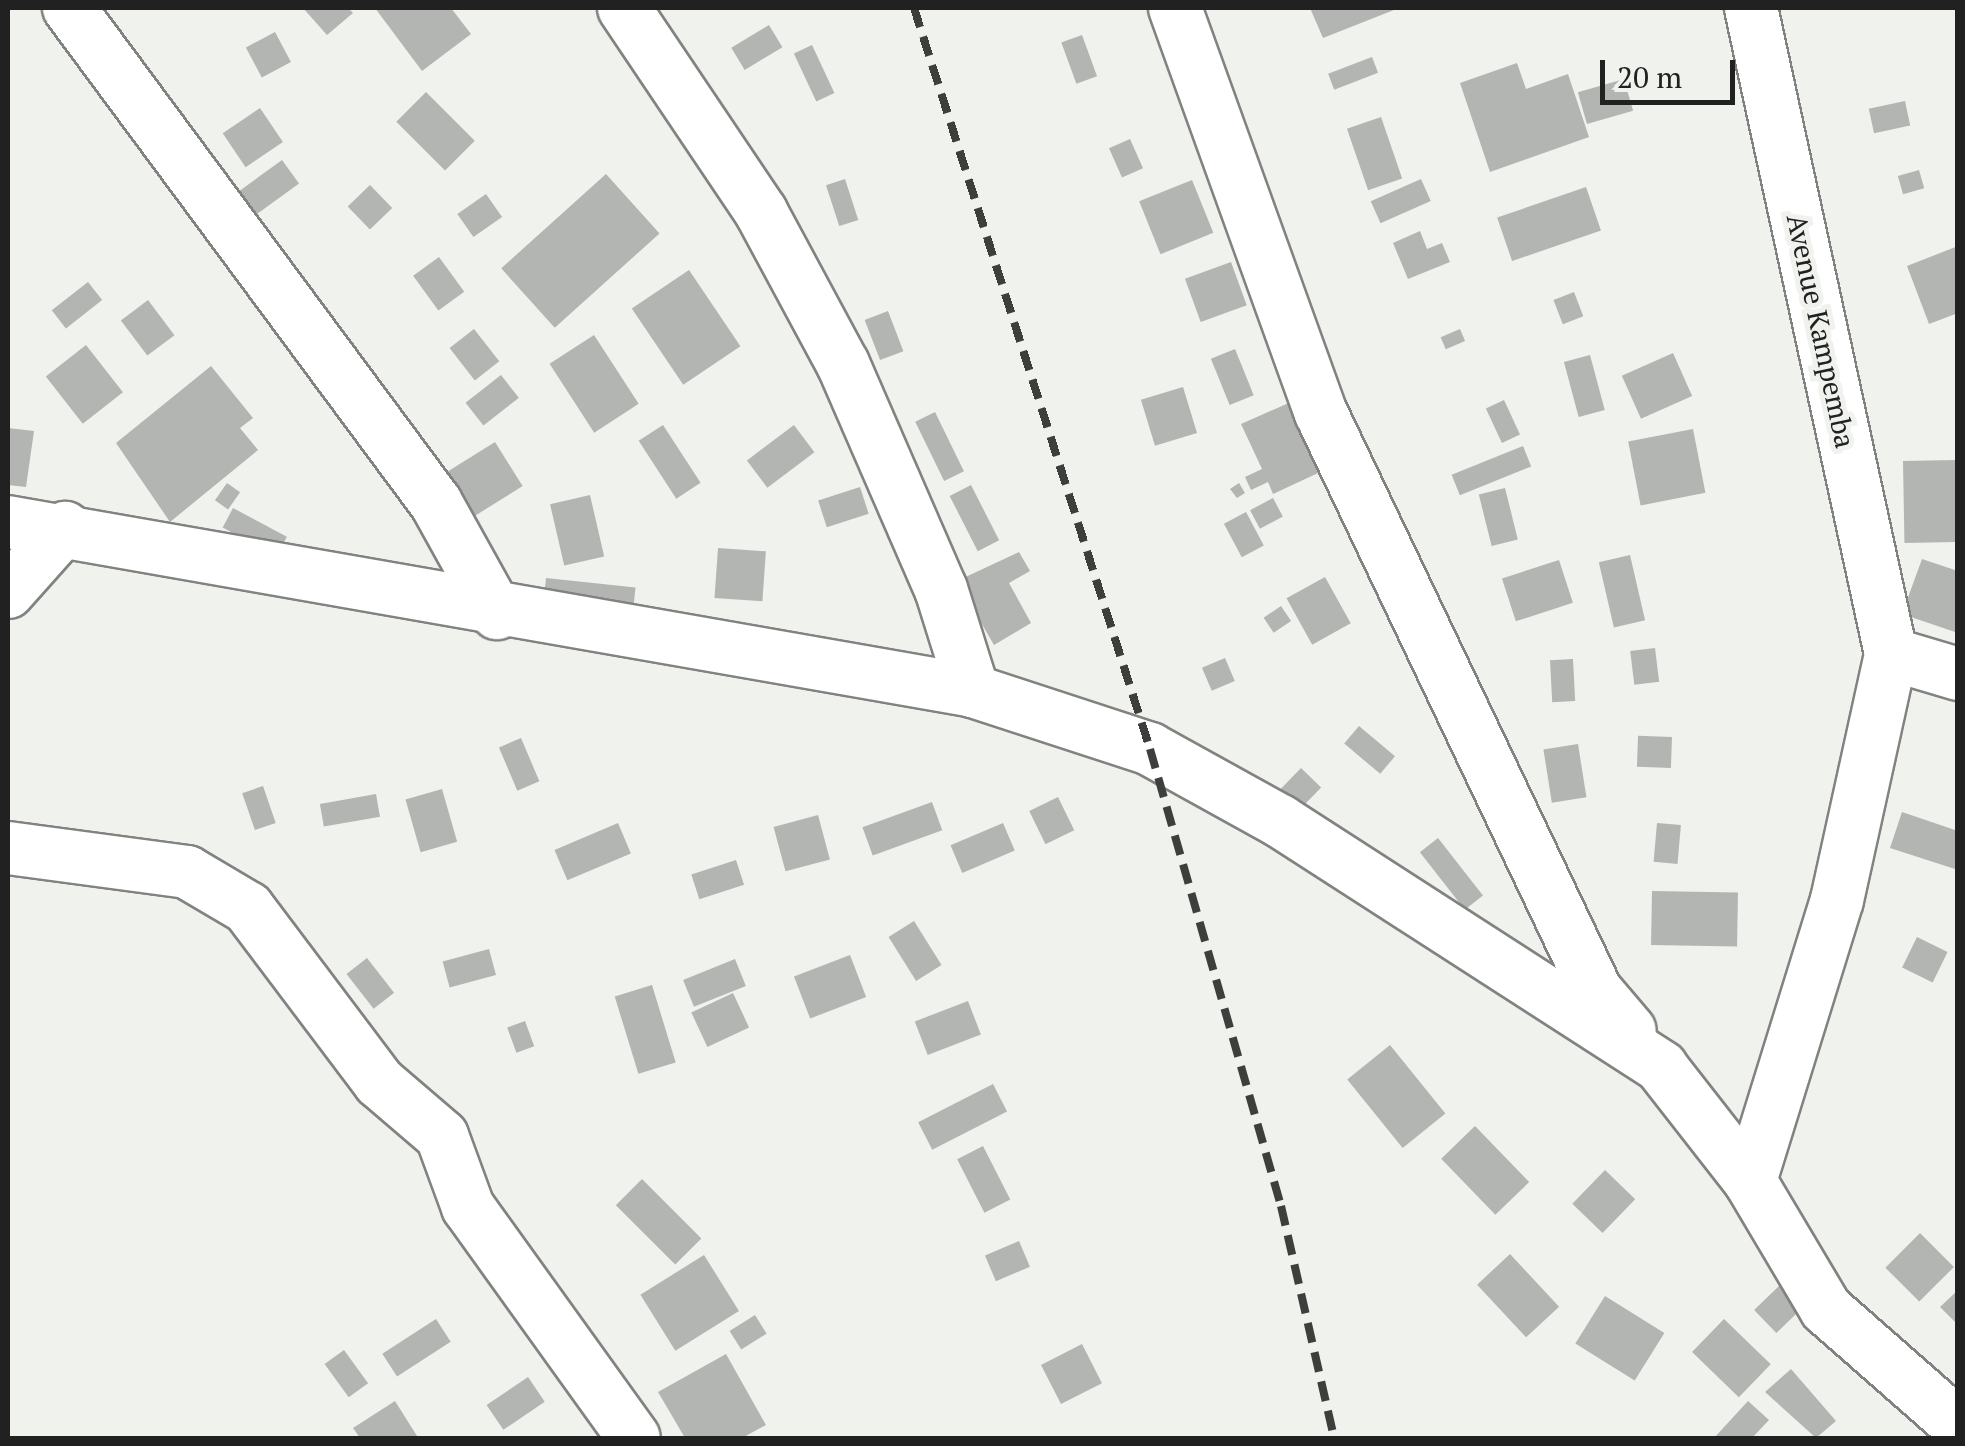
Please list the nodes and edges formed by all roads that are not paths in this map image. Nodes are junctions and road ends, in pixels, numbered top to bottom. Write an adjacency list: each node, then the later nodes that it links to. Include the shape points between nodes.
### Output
1 (69, 8): 8 (street, via 436,503)
2 (624, 8): 11 (street, via 760,212 844,364 941,589)
3 (1175, 8): 13 (street, via 1322,412 1596,991)
4 (1751, 8): 9 (street, Avenue Kampemba)
5 (8, 522): 6 (street)
6 (65, 528): 7 (street); 8 (street)
7 (8, 592)
8 (497, 613): 11 (street)
9 (1891, 654): 10 (street); 14 (street, via 1837,900)
10 (1958, 674)
11 (973, 691): 13 (street, via 1150,749 1280,821)
12 (8, 848): 16 (street, via 187,872 248,908 380,1082 442,1136 468,1207)
13 (1661, 1067): 14 (street)
14 (1750, 1182): 15 (street, via 1826,1308)
15 (1958, 1425)
16 (634, 1438)

